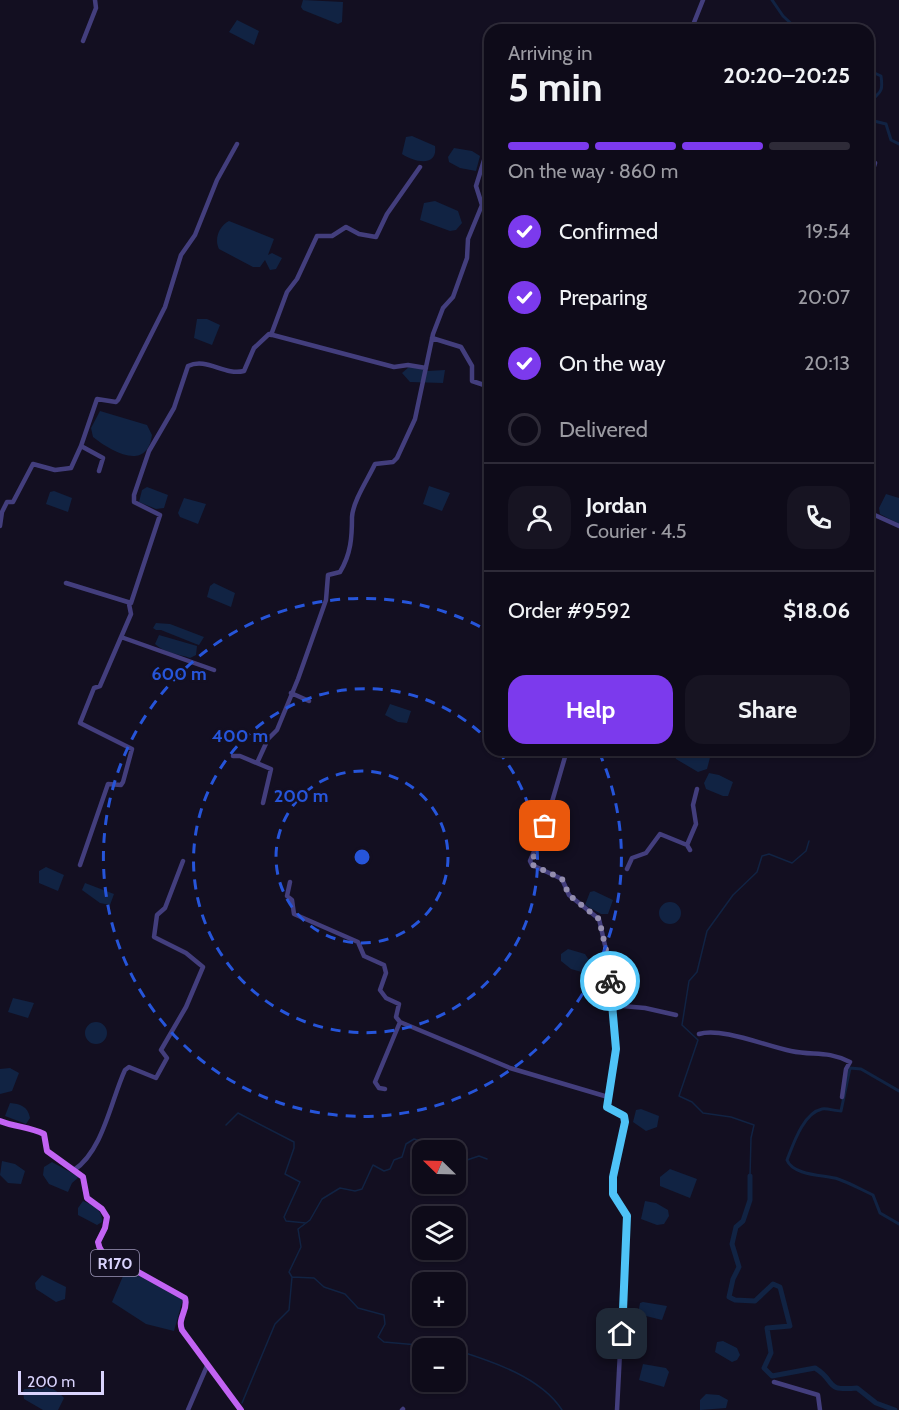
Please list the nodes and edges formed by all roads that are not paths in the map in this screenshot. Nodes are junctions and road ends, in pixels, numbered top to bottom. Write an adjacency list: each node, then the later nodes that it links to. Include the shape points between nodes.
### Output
1 (95, 0): 4 (street, via 96,8)
2 (703, 0): 3 (street)
3 (693, 24)
4 (83, 41)
5 (237, 144): 14 (street, via 217,180 195,235 181,255 165,307 118,400 97,399)
6 (484, 160): 11 (street, via 476,186 482,205 468,239 467,258)
7 (875, 163): 8 (street)
8 (874, 166)
9 (420, 167): 10 (street, via 376,237 346,227 332,236 317,236 284,299)
10 (271, 335): 12 (street, via 394,367); 20 (street, via 260,340 244,371 226,371 204,363 188,366 174,408 150,451 134,495 134,502 160,514)
11 (432, 338): 12 (street); 13 (street, via 461,347 472,366 471,381)
12 (426, 368): 23 (street, via 415,418 399,455 393,462 375,464 359,499 350,549 341,571 328,575 326,600)
13 (484, 385)
14 (81, 446): 15 (street, via 103,458); 17 (street, via 71,468 63,471 33,464 18,496 7,502)
15 (99, 471)
16 (874, 515): 18 (street)
17 (0, 526)
18 (899, 526)
19 (66, 582): 20 (street)
20 (129, 604): 21 (street, via 131,614)
21 (121, 638): 22 (street); 33 (street, via 80,723 132,749 121,785 108,784)
22 (214, 670)
23 (291, 693): 24 (street); 27 (street, via 277,730)
24 (309, 702)
25 (232, 756): 27 (street)
26 (565, 756): 36 (street, via 545,826 530,861 562,879 569,895 599,919 609,963)
27 (256, 763): 29 (street, via 272,771)
28 (697, 789): 30 (street, via 693,805 696,824)
29 (263, 803)
30 (687, 845): 31 (street); 34 (street, via 660,834 646,853 632,858)
31 (690, 850)
32 (183, 861): 44 (street, via 165,908 157,915 154,937 186,953 203,967 186,1007 167,1036 161,1051 167,1058 156,1078 129,1067 125,1070 111,1111 88,1157)
33 (80, 866)
34 (627, 869)
35 (290, 882): 38 (street, via 287,896 292,900 294,914 358,942 364,956 384,965 386,972 380,990 399,1004 396,1017)
36 (611, 1005): 37 (street); 41 (street, via 616,1049)
37 (676, 1015)
38 (400, 1022): 40 (street, via 375,1082); 41 (street, via 510,1068)
39 (699, 1034): 42 (street, via 715,1031 793,1052 822,1052 842,1058 850,1062)
40 (385, 1089)
41 (608, 1097): 49 (street, via 607,1107 624,1116 625,1122 613,1177 613,1194 627,1216)
42 (842, 1097)
43 (0, 1120): 44 (main road, R170, via 44,1134 47,1151)
44 (74, 1170): 45 (main road, R170, via 83,1177 87,1198 107,1217 98,1242 100,1250 121,1267 131,1268 185,1298 180,1326)
45 (207, 1366): 47 (street); 48 (main road, R170)
46 (774, 1382): 50 (street, via 818,1395)
47 (188, 1410)
48 (241, 1410)
49 (617, 1410)
50 (820, 1410)

